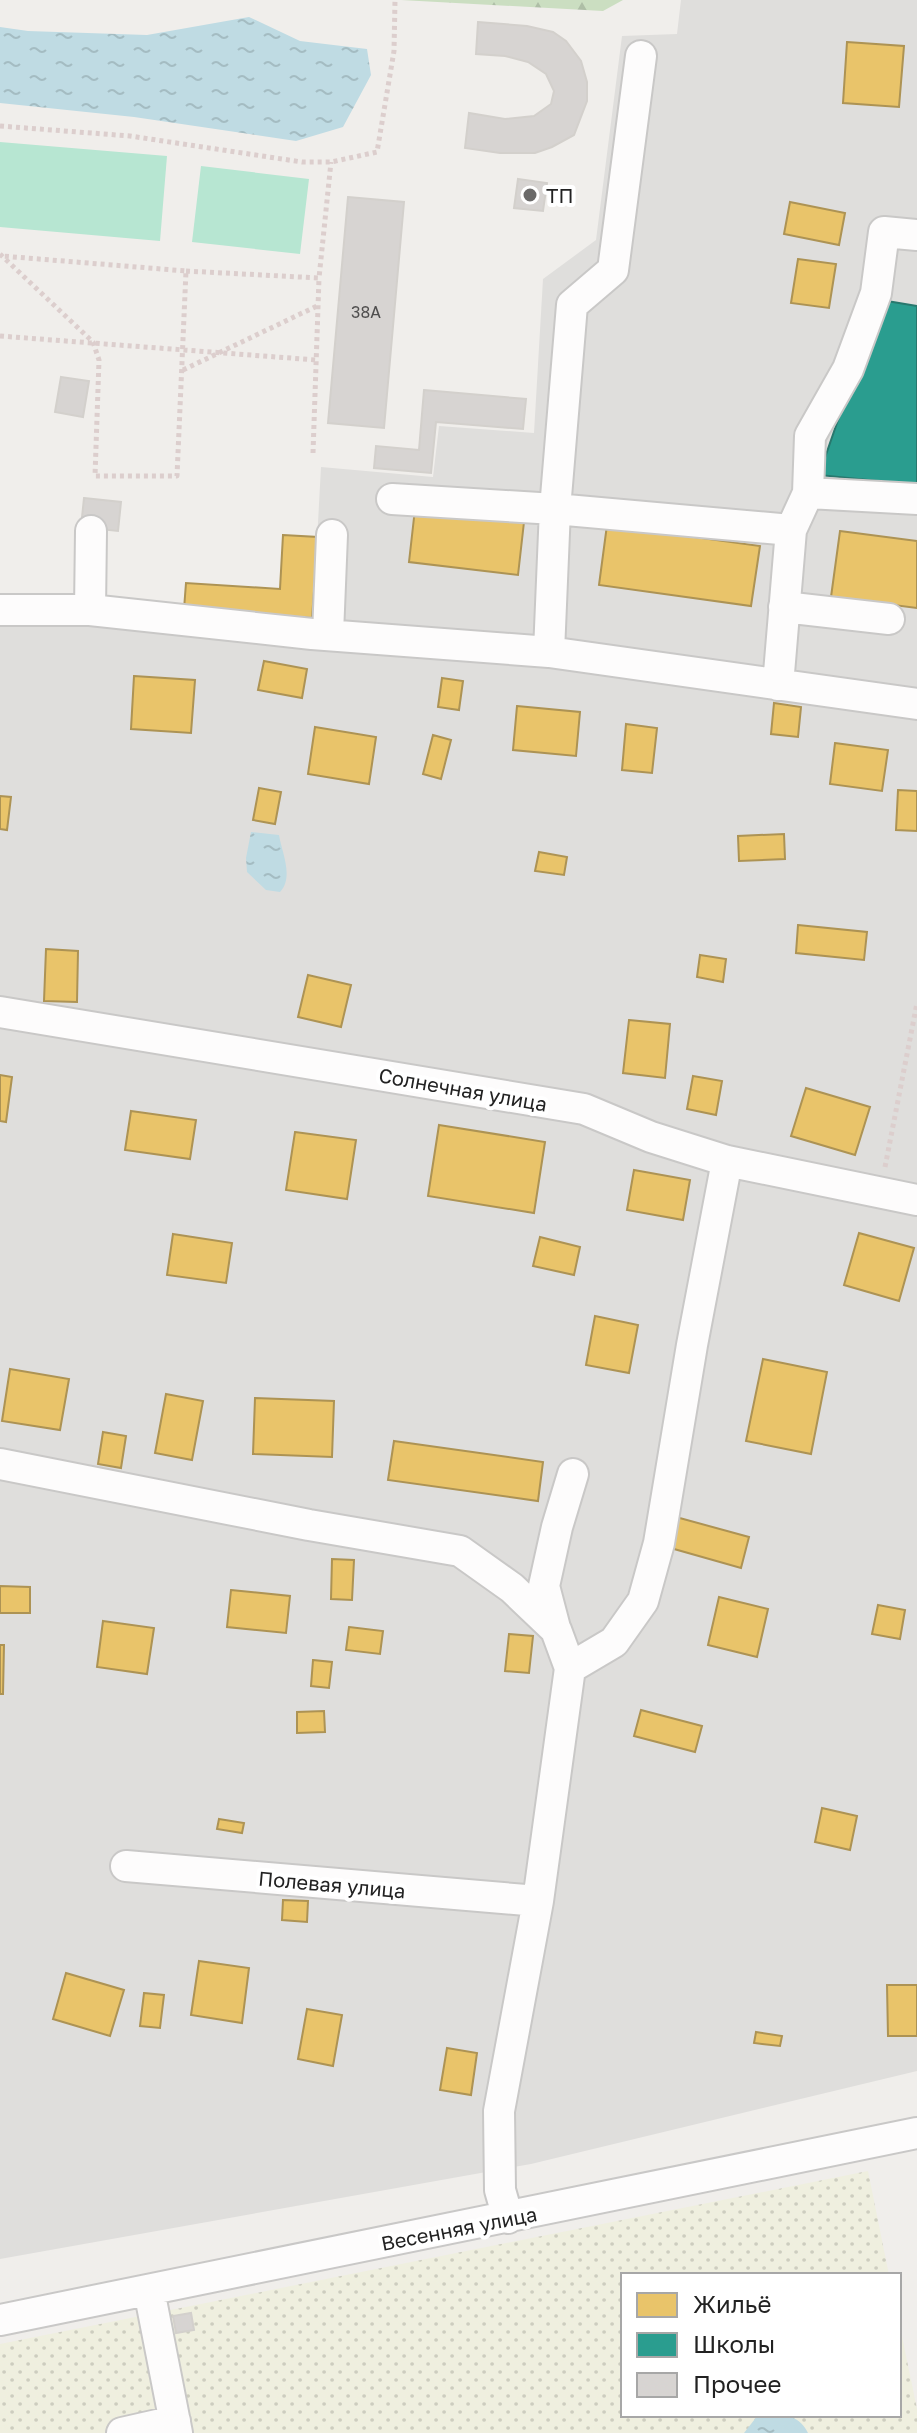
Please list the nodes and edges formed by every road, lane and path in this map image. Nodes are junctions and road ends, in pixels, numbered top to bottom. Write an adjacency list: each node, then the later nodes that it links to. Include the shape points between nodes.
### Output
1 (395, 0): 4 (path, via 394,51 377,152)
2 (641, 56): 20 (street, via 613,270 572,305)
3 (0, 126): 4 (path, via 130,136)
4 (331, 162): 8 (path)
5 (917, 235): 17 (street, via 884,232 876,293 848,369 810,436)
6 (1, 255): 7 (path); 11 (path)
7 (186, 271): 8 (path); 12 (path)
8 (319, 278): 9 (path)
9 (317, 306): 13 (path); 14 (path)
10 (0, 336): 11 (path)
11 (93, 342): 12 (path); 15 (path, via 99,360 95,476 177,476)
12 (184, 350): 13 (path); 15 (path)
13 (219, 352): 14 (path); 15 (path)
14 (316, 360): 16 (path)
15 (183, 370)
16 (313, 453)
17 (808, 493): 19 (street); 21 (street)
18 (392, 499): 20 (street)
19 (917, 499)
20 (555, 509): 21 (street); 29 (street)
21 (791, 530): 24 (street)
22 (91, 531): 26 (street)
23 (332, 535): 28 (street)
24 (784, 607): 27 (street); 30 (street)
25 (0, 610): 26 (street)
26 (90, 610): 28 (street)
27 (889, 619)
28 (328, 634): 29 (street)
29 (549, 652): 30 (street)
30 (778, 685): 31 (street)
31 (917, 704)
32 (917, 1003): 35 (path)
33 (0, 1012): 34 (street, Солнечная улица, via 584,1109)
34 (727, 1161): 35 (street, Солнечная улица); 40 (street, via 659,1543 643,1601 614,1642)
35 (880, 1193): 36 (street, Солнечная улица)
36 (917, 1200)
37 (0, 1464): 39 (street, via 460,1551 512,1588)
38 (573, 1474): 39 (street, via 544,1586)
39 (556, 1630): 40 (street)
40 (570, 1668): 42 (street)
41 (126, 1866): 42 (street, Полевая улица)
42 (538, 1901): 44 (street, via 499,2111 500,2190)
43 (917, 2133): 44 (street, Весенняя улица)
44 (508, 2218): 45 (street, Весенняя улица)
45 (149, 2290): 46 (street, Весенняя улица); 47 (street)
46 (0, 2320)
47 (176, 2427): 48 (street)
48 (122, 2433)

